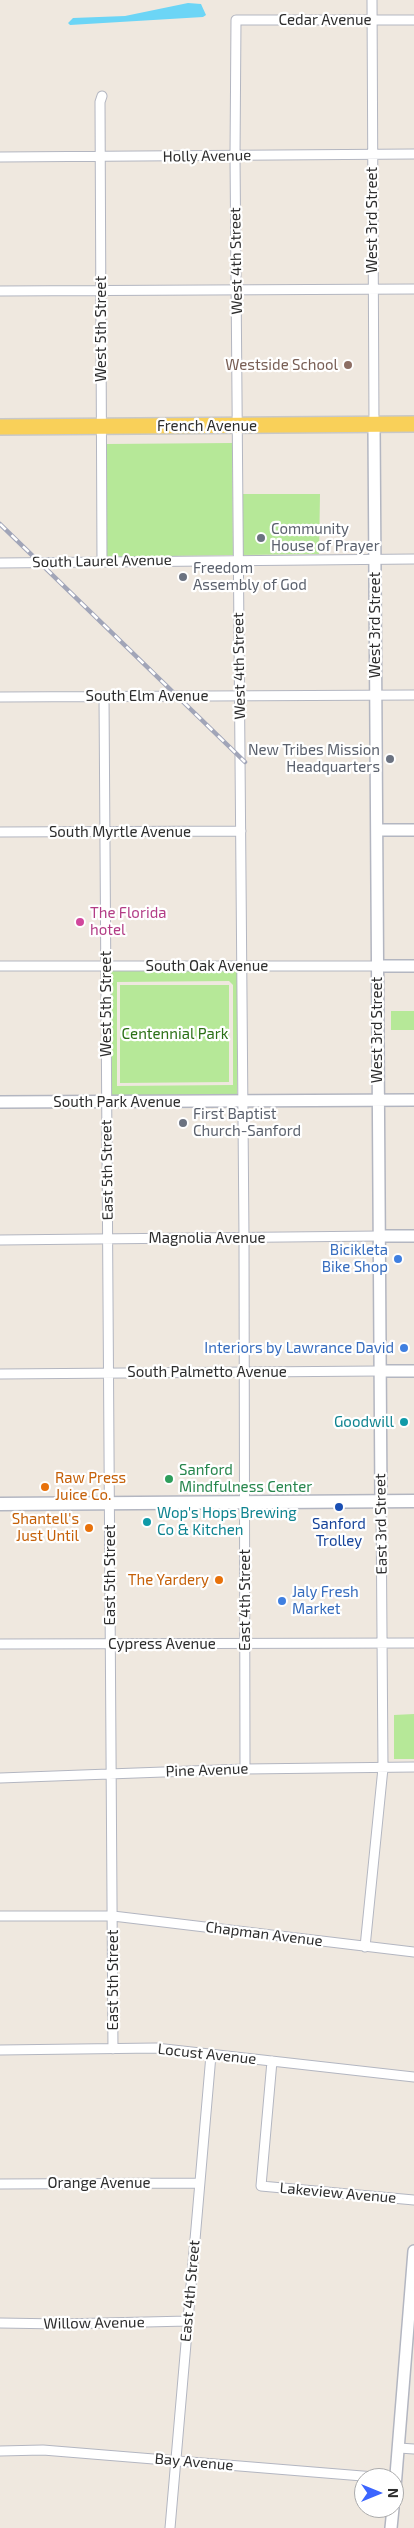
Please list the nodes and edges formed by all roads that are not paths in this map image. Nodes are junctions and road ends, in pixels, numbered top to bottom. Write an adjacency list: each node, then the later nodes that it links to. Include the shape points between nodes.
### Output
1 (372, 0): 4 (street, West 3rd Street)
2 (236, 20): 4 (street, Cedar Avenue); 8 (street, West 4th Street)
3 (414, 20): 4 (street, Cedar Avenue)
4 (372, 21): 6 (street, West 3rd Street)
5 (102, 96): 10 (street, West 5th Street)
6 (371, 154): 7 (street, Holly Avenue); 8 (street, Holly Avenue); 11 (street, West 3rd Street)
7 (414, 154)
8 (235, 156): 10 (street, Holly Avenue); 14 (street, West 4th Street)
9 (0, 157): 10 (street, Holly Avenue)
10 (101, 158): 13 (street, West 5th Street)
11 (372, 289): 12 (street); 14 (street); 17 (street, West 3rd Street)
12 (414, 289)
13 (101, 290): 14 (street); 15 (street); 20 (street, West 5th Street)
14 (237, 290): 18 (street, West 4th Street)
15 (0, 292)
16 (414, 424): 17 (main road, French Avenue)
17 (374, 425): 18 (main road, French Avenue); 22 (street, West 3rd Street)
18 (237, 426): 20 (main road, French Avenue); 21 (street, West 4th Street)
19 (0, 427): 20 (main road, French Avenue)
20 (102, 427): 25 (street, West 5th Street)
21 (238, 559): 22 (street, South Laurel Avenue); 25 (street, South Laurel Avenue); 26 (street, West 4th Street)
22 (375, 559): 23 (street, South Laurel Avenue); 27 (street, West 3rd Street)
23 (414, 559)
24 (0, 562): 25 (street, South Laurel Avenue)
25 (102, 562)
26 (240, 695): 27 (street, South Elm Avenue); 29 (street, South Elm Avenue); 33 (street, West 4th Street)
27 (375, 695): 28 (street, South Elm Avenue); 31 (street, West 3rd Street)
28 (414, 695)
29 (104, 696): 30 (street, South Elm Avenue); 35 (street, West 5th Street)
30 (0, 697)
31 (377, 830): 32 (street); 38 (street, West 3rd Street)
32 (414, 830)
33 (241, 831): 35 (street, South Myrtle Avenue); 40 (street, West 4th Street)
34 (0, 832): 35 (street, South Myrtle Avenue)
35 (105, 832): 37 (street, West 5th Street)
36 (0, 966): 37 (street, South Oak Avenue)
37 (106, 966): 40 (street, South Oak Avenue); 44 (street, West 5th Street)
38 (377, 966): 39 (street, South Oak Avenue); 40 (street, South Oak Avenue); 41 (street, West 3rd Street)
39 (414, 966)
40 (242, 967): 45 (street, West 4th Street)
41 (377, 1100): 42 (street, South Park Avenue); 45 (street, South Park Avenue); 46 (street, East 3rd Street)
42 (414, 1100)
43 (0, 1102): 44 (street, South Park Avenue)
44 (107, 1102): 45 (street, South Park Avenue); 48 (street, East 5th Street)
45 (242, 1102): 49 (street, East 4th Street)
46 (380, 1236): 47 (street, Magnolia Avenue); 49 (street, Magnolia Avenue); 51 (street, East 3rd Street)
47 (414, 1236)
48 (108, 1238): 49 (street, Magnolia Avenue); 50 (street, Magnolia Avenue); 53 (street, East 5th Street)
49 (244, 1238): 54 (street, East 4th Street)
50 (0, 1240)
51 (379, 1371): 52 (street, South Palmetto Avenue); 54 (street, South Palmetto Avenue); 57 (street, East 3rd Street)
52 (414, 1371)
53 (109, 1372): 54 (street, South Palmetto Avenue); 55 (street, South Palmetto Avenue); 60 (street, East 5th Street)
54 (244, 1372): 56 (street, East 4th Street)
55 (0, 1374)
56 (245, 1501): 57 (main road); 60 (main road); 65 (street, East 4th Street)
57 (381, 1501): 58 (main road); 61 (street, East 3rd Street)
58 (414, 1501)
59 (0, 1504): 60 (main road)
60 (110, 1504): 64 (street, East 5th Street)
61 (383, 1643): 62 (street, Cypress Avenue); 65 (street, Cypress Avenue); 67 (street, East 3rd Street)
62 (414, 1643)
63 (0, 1644): 64 (street, Cypress Avenue)
64 (111, 1644): 65 (street, Cypress Avenue); 69 (street, East 5th Street)
65 (244, 1645): 68 (street, East 4th Street)
66 (414, 1767): 67 (street, Pine Avenue)
67 (383, 1768): 68 (street, Pine Avenue); 73 (street, East 3rd Street)
68 (245, 1769): 69 (street, Pine Avenue)
69 (110, 1774): 70 (street, Pine Avenue); 72 (street, East 5th Street)
70 (0, 1778)
71 (0, 1916): 72 (street, Chapman Avenue)
72 (113, 1916): 73 (street, Chapman Avenue); 75 (street, East 5th Street)
73 (365, 1947): 74 (street, Chapman Avenue)
74 (414, 1952)
75 (113, 2049): 76 (street, Locust Avenue); 77 (street, Locust Avenue, via 156,2048)
76 (0, 2050)
77 (210, 2055): 78 (street, Locust Avenue); 80 (street, East 4th Street)
78 (272, 2062): 79 (street, Locust Avenue); 82 (street, Lakeview Avenue, via 262,2186)
79 (414, 2077)
80 (198, 2183): 81 (street, Orange Avenue); 84 (street, East 4th Street)
81 (0, 2184)
82 (414, 2200)
83 (414, 2251): 86 (street)
84 (188, 2321): 85 (street, Willow Avenue); 90 (street, East 4th Street)
85 (0, 2323)
86 (411, 2334): 87 (street)
87 (399, 2448): 88 (street); 91 (street)
88 (414, 2449)
89 (0, 2450): 90 (street, Bay Avenue, via 43,2450)
90 (176, 2461): 92 (street, Bay Avenue); 93 (street, East 4th Street)
91 (394, 2468)
92 (354, 2475)
93 (170, 2528)

